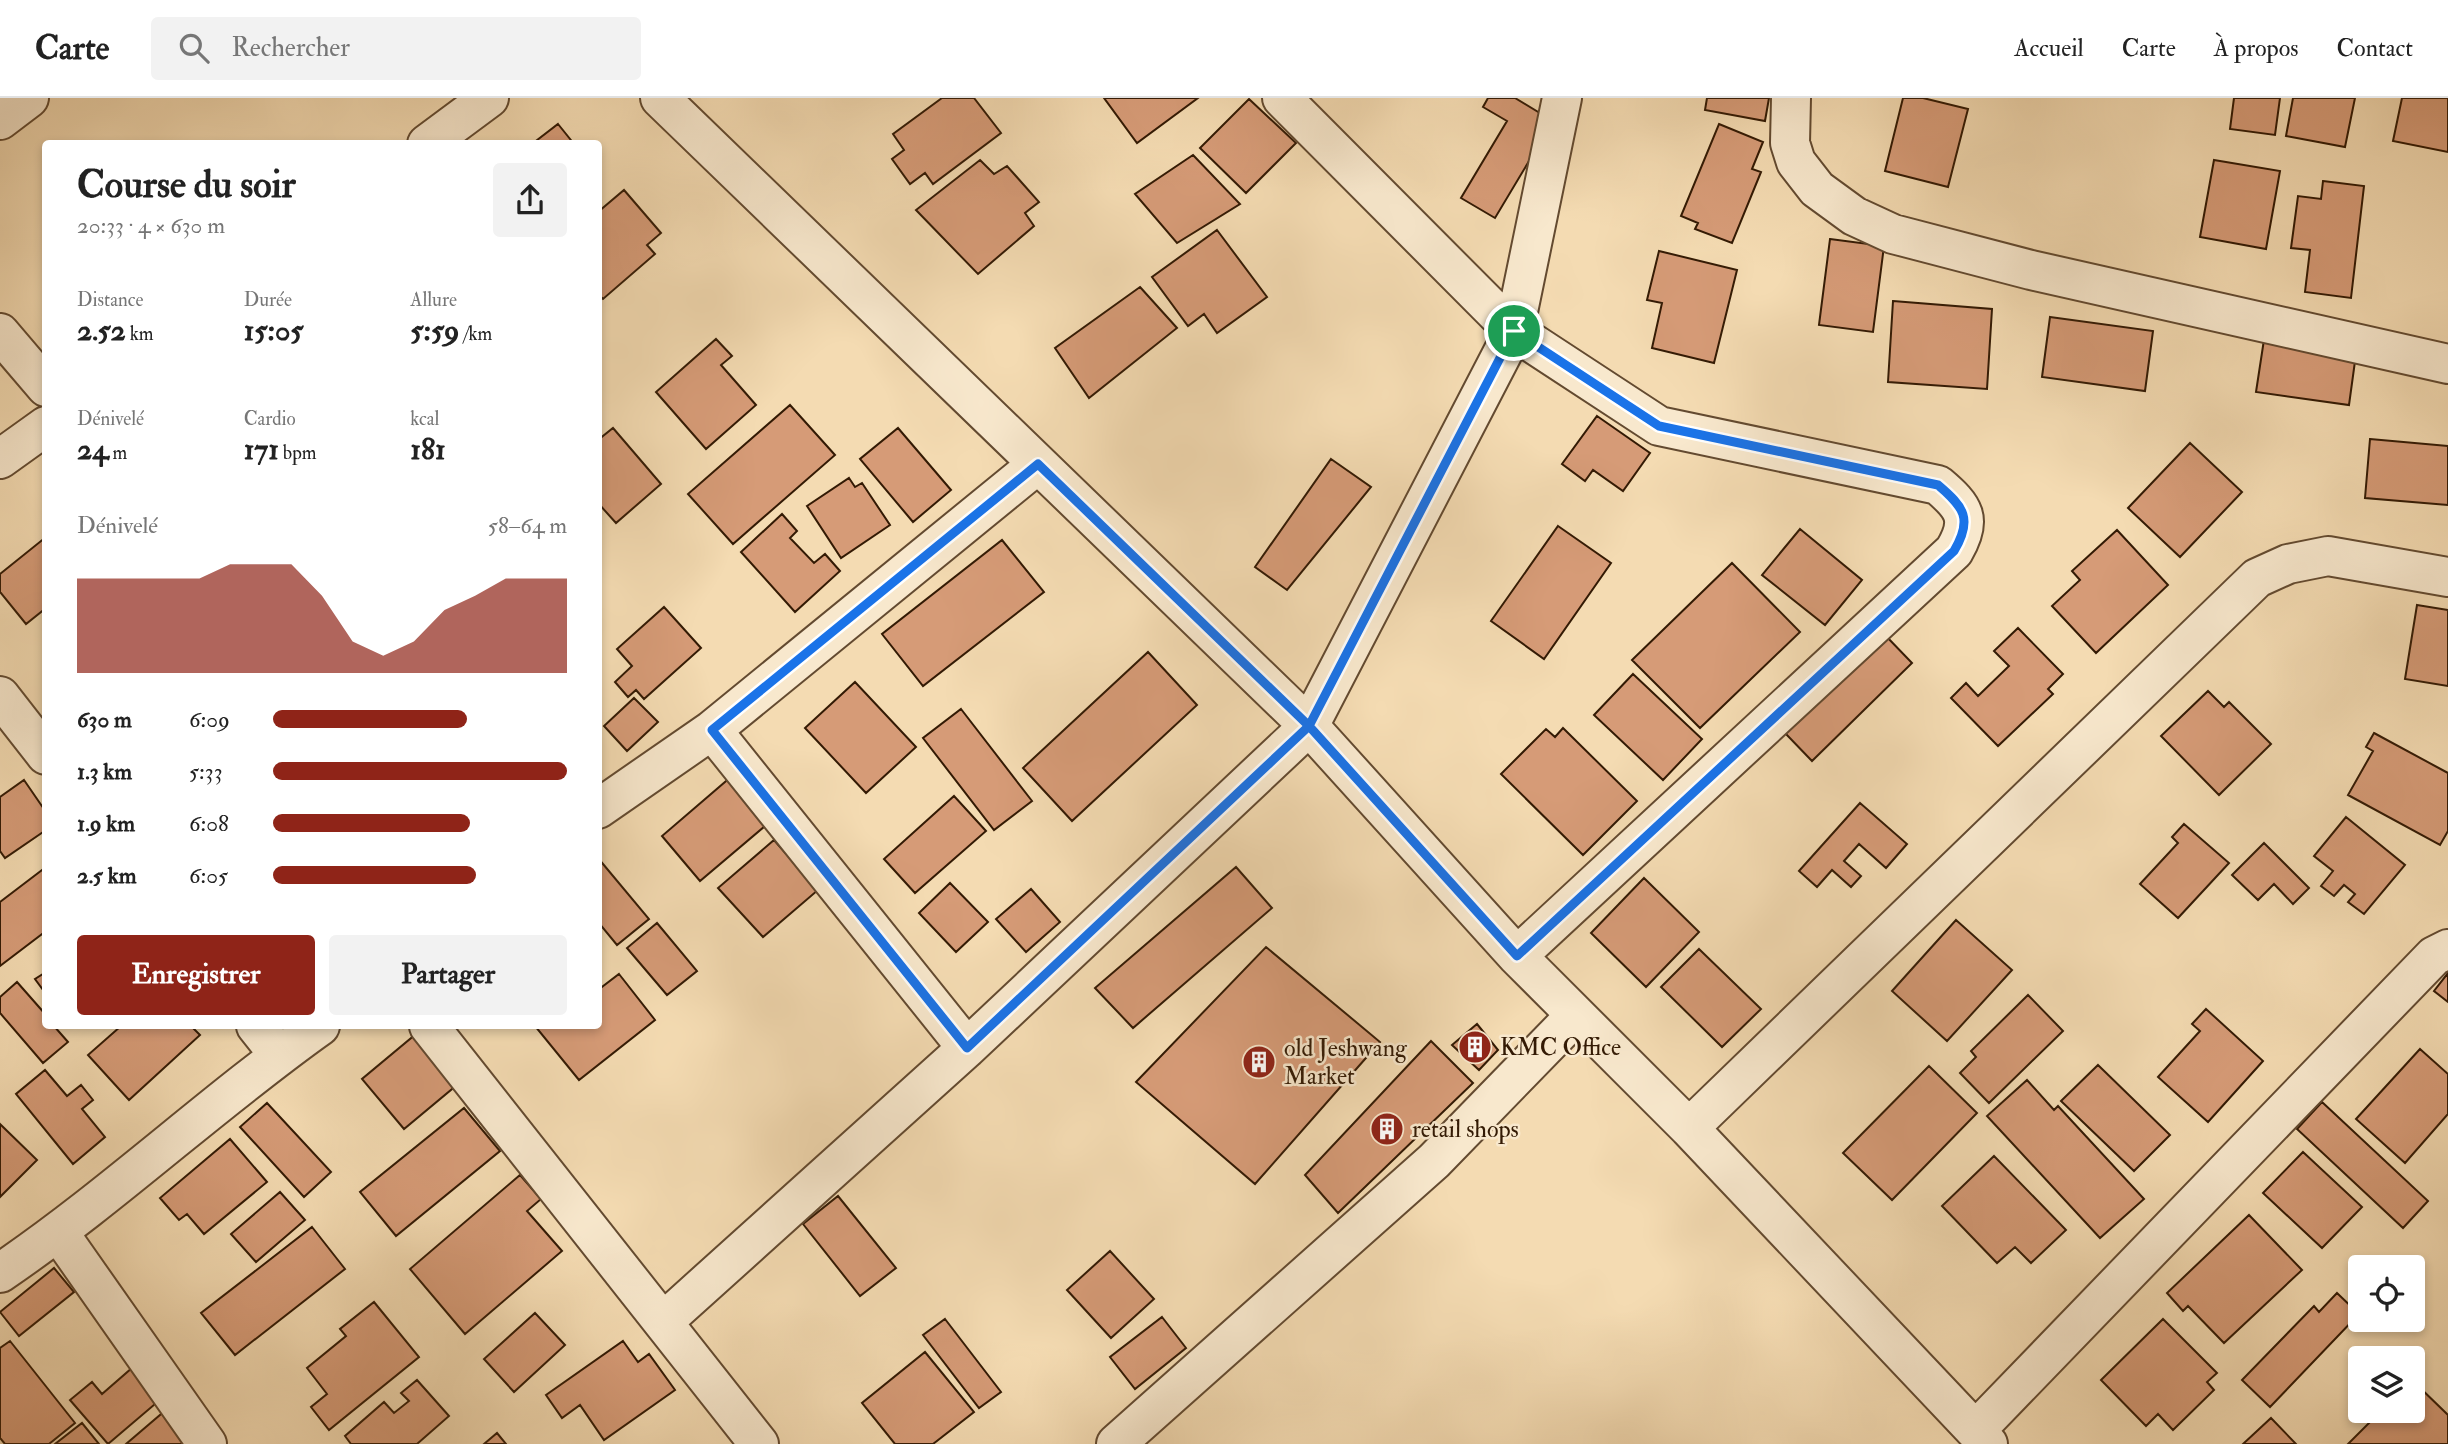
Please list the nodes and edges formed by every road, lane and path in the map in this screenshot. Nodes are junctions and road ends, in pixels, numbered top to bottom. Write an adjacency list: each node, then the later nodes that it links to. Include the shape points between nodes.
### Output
1 (29, 98): 7 (street)
2 (489, 98): 8 (street)
3 (660, 98): 15 (street)
4 (1282, 98): 9 (street)
5 (1562, 98): 9 (street)
6 (1791, 98): 11 (street, via 1790,144 1816,189 1893,233 2031,270)
7 (0, 120)
8 (432, 140)
9 (1514, 331): 18 (street); 23 (street, via 1659,426 1938,485 1958,502 1964,515 1963,535 1954,551)
10 (0, 333): 12 (street)
11 (2448, 363)
12 (42, 382)
13 (42, 429): 14 (street)
14 (0, 459)
15 (1038, 464): 18 (street); 19 (street)
16 (2448, 577): 30 (street, via 2328,556 2288,564 2257,578)
17 (0, 696): 20 (street)
18 (1309, 726): 23 (street); 28 (street)
19 (712, 730): 21 (street); 28 (street)
20 (42, 750)
21 (602, 805)
22 (2448, 949): 34 (street, via 2434,956)
23 (1517, 956): 24 (street)
24 (1576, 1015): 30 (street); 37 (street, via 1434,1161)
25 (258, 1029): 29 (street)
26 (316, 1029): 29 (street)
27 (431, 1029): 33 (street)
28 (967, 1048): 33 (street)
29 (279, 1055): 31 (street)
30 (1689, 1128): 34 (street)
31 (60, 1233): 32 (street); 35 (street)
32 (0, 1273)
33 (663, 1322): 36 (street)
34 (1982, 1437)
35 (207, 1444)
36 (759, 1444)
37 (1116, 1444)

